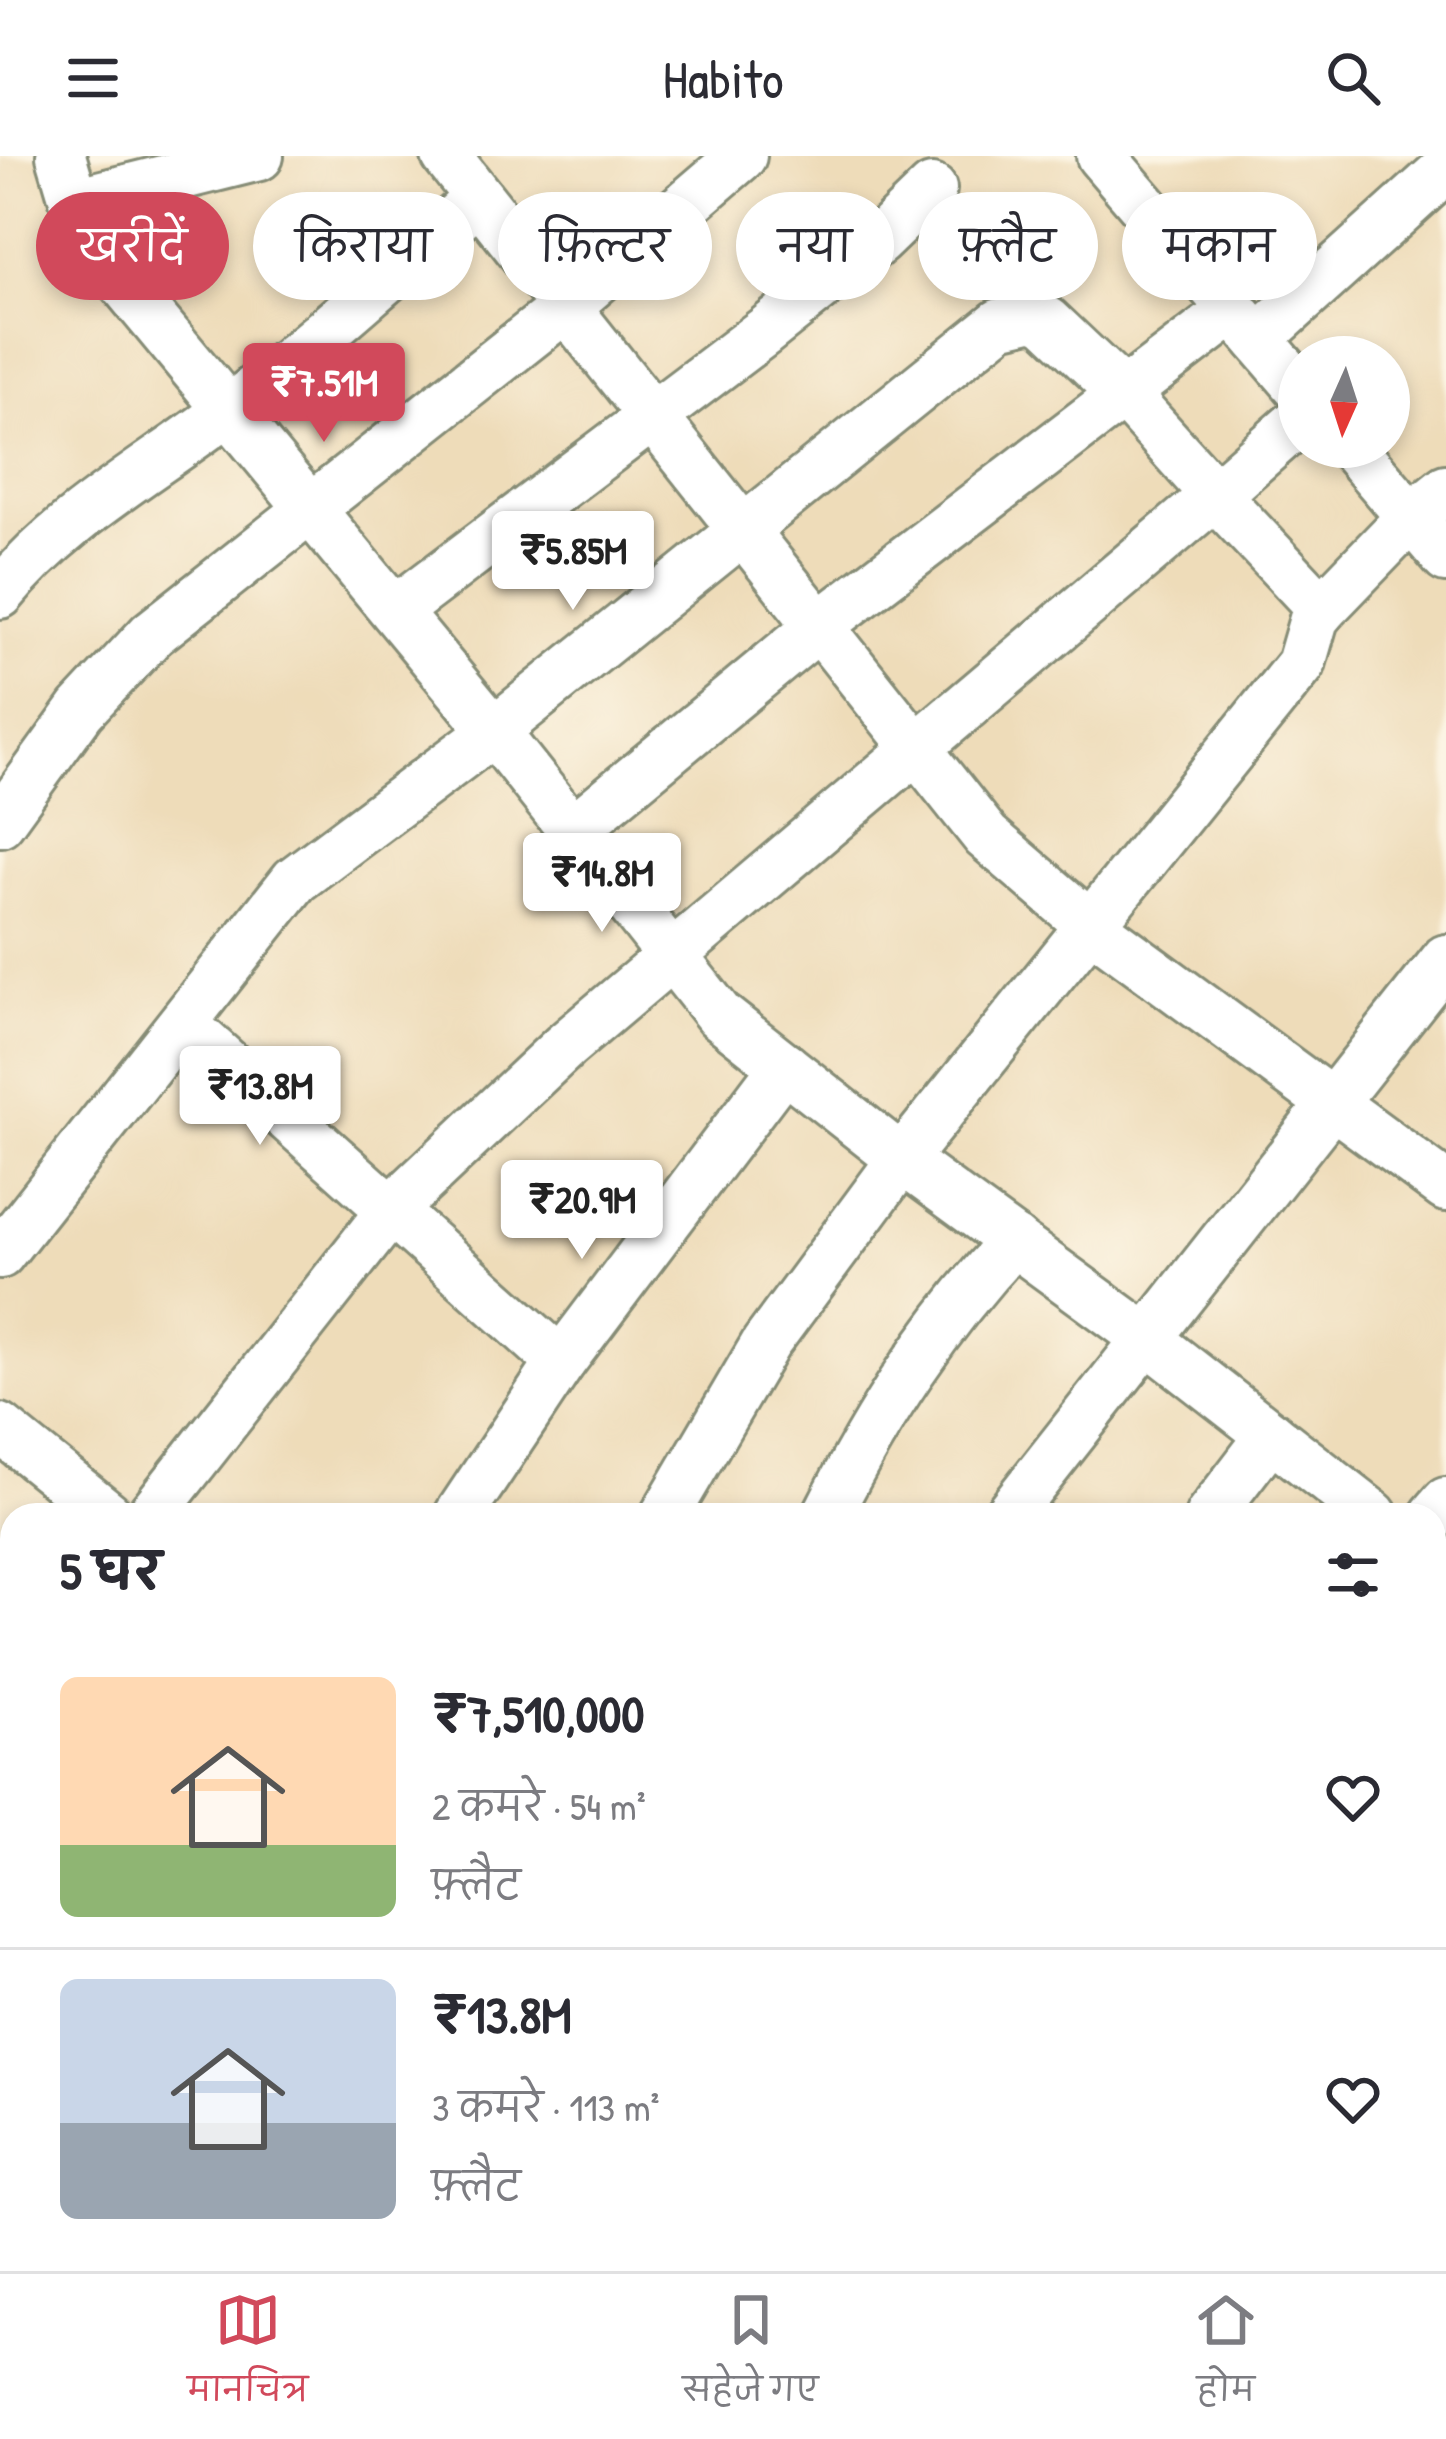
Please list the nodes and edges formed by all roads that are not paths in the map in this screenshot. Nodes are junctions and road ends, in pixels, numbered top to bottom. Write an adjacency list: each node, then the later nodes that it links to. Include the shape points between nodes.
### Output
1 (61, 156): 8 (street)
2 (259, 156): 9 (street)
3 (446, 156): 10 (street)
4 (742, 156): 12 (street)
5 (1111, 160): 13 (street)
6 (1446, 169): 13 (street)
7 (932, 189): 17 (street, via 878,241)
8 (73, 192)
9 (116, 192)
10 (479, 198): 12 (street); 16 (street)
11 (137, 300): 16 (street)
12 (566, 308): 17 (street); 22 (street)
13 (1245, 324): 14 (street); 15 (street)
14 (1278, 362)
15 (1123, 393): 20 (street); 23 (street, via 1047,321 1034,315 1000,323); 28 (street)
16 (228, 410): 22 (street); 25 (street, via 95,503)
17 (652, 416): 23 (street); 27 (street)
18 (1278, 440): 20 (street)
19 (1380, 468): 21 (street)
20 (1215, 495): 26 (street); 30 (street)
21 (1428, 503): 24 (street); 26 (street)
22 (311, 509): 27 (street); 31 (street, via 152,634 81,710)
23 (742, 529): 28 (street); 29 (street)
24 (1446, 558)
25 (0, 594)
26 (1322, 609): 33 (street, via 1301,664)
27 (395, 611): 29 (street)
28 (819, 626): 30 (street); 32 (street)
29 (494, 731): 32 (street); 36 (street, via 296,880)
30 (917, 749): 33 (street, via 986,836); 34 (street)
31 (0, 822)
32 (572, 830): 34 (street)
33 (1091, 926): 38 (street); 39 (street)
34 (673, 957): 37 (street, via 719,1015); 41 (street)
35 (1446, 959): 38 (street)
36 (183, 1024): 41 (street); 43 (street)
37 (784, 1066): 39 (street); 45 (street)
38 (1334, 1105): 40 (street); 44 (street)
39 (902, 1159): 42 (street); 51 (street, via 766,1343)
40 (1446, 1187)
41 (392, 1209): 45 (street); 49 (street)
42 (1014, 1241): 44 (street); 52 (street, via 972,1286 872,1427)
43 (0, 1254)
44 (1146, 1338): 47 (street); 53 (street)
45 (561, 1362): 50 (street)
46 (0, 1428): 48 (street)
47 (1271, 1436): 54 (street); 55 (street)
48 (93, 1503)
49 (160, 1503)
50 (467, 1503)
51 (672, 1503)
52 (833, 1503)
53 (1017, 1503)
54 (1219, 1503)
55 (1358, 1503)

